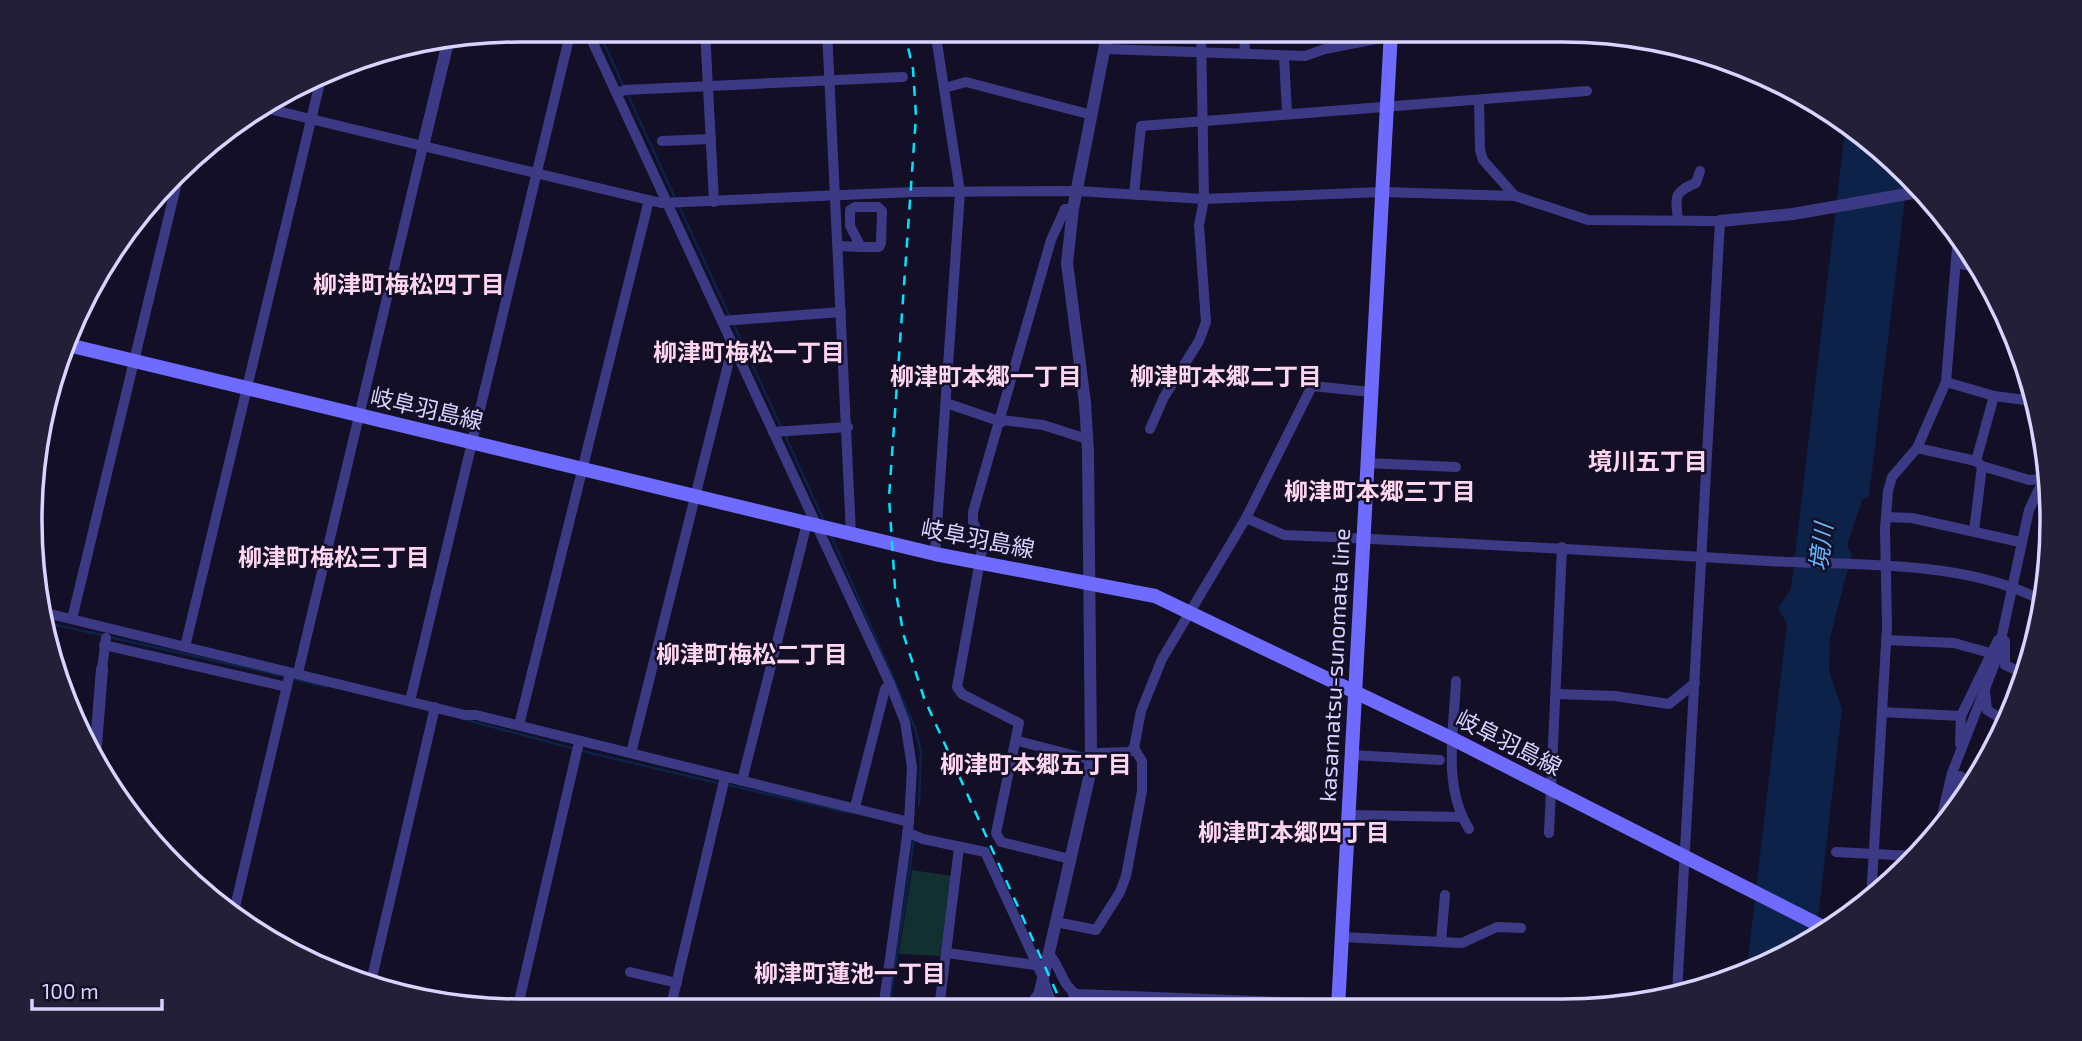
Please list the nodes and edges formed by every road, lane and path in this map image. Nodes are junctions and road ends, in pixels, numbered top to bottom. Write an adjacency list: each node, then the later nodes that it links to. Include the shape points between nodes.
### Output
1 (568, 42): 34 (street)
2 (593, 42): 22 (street)
3 (706, 42): 19 (street)
4 (828, 42): 17 (street)
5 (937, 42): 20 (street)
6 (1106, 42): 12 (street)
7 (1202, 42): 13 (street)
8 (1244, 42): 14 (street)
9 (1354, 42): 15 (street, via 1305,56)
10 (1391, 42): 24 (main road, kasamatsu-sunomata line)
11 (447, 48): 32 (street)
12 (1105, 48): 13 (street); 27 (street)
13 (1202, 54): 14 (street); 29 (street)
14 (1245, 54): 15 (street)
15 (1284, 56): 26 (street)
16 (903, 77): 17 (street)
17 (830, 80): 19 (street); 41 (street)
18 (319, 86): 28 (street)
19 (708, 86): 22 (street); 30 (street)
20 (944, 88): 27 (street, via 966,82); 37 (street)
21 (1587, 91): 23 (street)
22 (617, 93): 46 (street)
23 (1479, 100): 24 (street); 42 (street, via 1483,160)
24 (1387, 106): 26 (street); 38 (main road, kasamatsu-sunomata line)
25 (274, 110): 28 (street)
26 (1287, 113): 29 (street)
27 (1093, 115): 36 (street)
28 (311, 120): 32 (street); 61 (street)
29 (1203, 120): 39 (street, via 1141,126); 43 (street)
30 (711, 139): 31 (street); 45 (street)
31 (662, 141)
32 (423, 146): 34 (street); 66 (street)
33 (1700, 171): 48 (street, via 1696,183 1679,190)
34 (537, 173): 44 (street); 72 (street)
35 (175, 189): 59 (street)
36 (1077, 191): 37 (street); 39 (street); 47 (street)
37 (960, 192): 41 (street); 65 (street)
38 (1382, 192): 42 (street); 43 (street); 62 (main road, kasamatsu-sunomata line)
39 (1134, 194): 43 (street)
40 (1911, 194): 49 (street)
41 (836, 196): 45 (street); 50 (street)
42 (1515, 196): 48 (street, via 1588,220)
43 (1204, 199): 69 (street, via 1199,225 1206,322)
44 (649, 200): 46 (street); 77 (street)
45 (714, 202): 46 (street)
46 (668, 203): 56 (street)
47 (1073, 209): 67 (street, via 1065,209 1051,240); 71 (street, via 1068,287)
48 (1678, 219): 49 (street)
49 (1720, 221): 90 (street)
50 (838, 246): 51 (street); 55 (street)
51 (861, 247)
52 (1957, 252): 53 (street)
53 (1956, 263): 54 (street); 60 (street)
54 (1965, 265)
55 (841, 312): 56 (street); 68 (street)
56 (722, 321): 58 (street)
57 (74, 347): 59 (main road, 岐阜羽島線)
58 (735, 348): 70 (street); 80 (street)
59 (134, 361): 61 (main road, 岐阜羽島線); 98 (street)
60 (1946, 382): 63 (street); 73 (street)
61 (246, 388): 66 (main road, 岐阜羽島線); 104 (street)
62 (1371, 392): 74 (main road, kasamatsu-sunomata line); 82 (street, via 1311,386)
63 (1994, 396): 64 (street); 75 (street)
64 (2025, 400)
65 (946, 403): 67 (street); 89 (street)
66 (359, 415): 72 (main road, 岐阜羽島線); 108 (street)
67 (1002, 421): 71 (street, via 1043,425); 91 (street, via 973,512 983,544)
68 (848, 427): 70 (street); 85 (street)
69 (1150, 429)
70 (773, 432): 83 (street)
71 (1087, 439): 93 (street)
72 (472, 442): 77 (main road, 岐阜羽島線); 116 (street)
73 (1917, 448): 75 (street); 81 (street, via 1892,477)
74 (1367, 463): 76 (street); 86 (main road, kasamatsu-sunomata line)
75 (1979, 464): 78 (street, via 2029,480); 84 (street)
76 (1456, 467)
77 (585, 469): 80 (main road, 岐阜羽島線); 122 (street)
78 (2038, 478)
79 (2039, 491): 87 (street)
80 (695, 496): 83 (main road, 岐阜羽島線); 129 (street)
81 (1886, 517): 84 (street); 92 (street)
82 (1246, 518): 86 (street, via 1284,535); 96 (street)
83 (811, 524): 85 (main road, 岐阜羽島線); 111 (street); 136 (street)
84 (1974, 531): 87 (street)
85 (851, 534): 89 (main road, 岐阜羽島線)
86 (1364, 539): 88 (street); 114 (main road, kasamatsu-sunomata line)
87 (2020, 542): 94 (street)
88 (1562, 547): 90 (street); 115 (street)
89 (935, 554): 91 (main road, 岐阜羽島線)
90 (1703, 556): 92 (street); 110 (street)
91 (980, 563): 93 (main road, 岐阜羽島線); 123 (street, via 957,687 962,694 1019,723)
92 (1888, 567): 94 (street, via 1942,570); 102 (street)
93 (1090, 582): 96 (main road, 岐阜羽島線, via 1155,596); 130 (street)
94 (2011, 587): 95 (street); 99 (street)
95 (2034, 597)
96 (1191, 613): 114 (main road, 岐阜羽島線); 128 (street, via 1150,684)
97 (51, 614): 98 (street)
98 (72, 619): 100 (street)
99 (2004, 624): 101 (street); 107 (street, via 2005,665)
100 (108, 629): 103 (street); 104 (street)
101 (2001, 639): 105 (street); 113 (street)
102 (1886, 640): 105 (street, via 1954,643); 119 (street)
103 (104, 645): 106 (street); 112 (street)
104 (185, 647): 108 (street)
105 (1990, 653): 120 (street)
106 (102, 669): 124 (street)
107 (2016, 670)
108 (294, 673): 112 (street); 116 (street)
109 (1456, 681): 126 (street)
110 (1695, 683): 115 (street, via 1669,704); 165 (street)
111 (890, 684): 139 (street); 142 (street, via 909,742)
112 (287, 687): 152 (street)
113 (1985, 689): 118 (street); 127 (street)
114 (1355, 691): 126 (main road, 岐阜羽島線); 131 (main road, kasamatsu-sunomata line)
115 (1556, 694): 144 (street)
116 (410, 701): 117 (street)
117 (435, 707): 122 (street); 162 (street)
118 (1987, 710): 121 (street); 127 (street)
119 (1882, 712): 120 (street); 147 (street)
120 (1961, 716): 127 (street)
121 (1998, 717)
122 (519, 725): 125 (street)
123 (1018, 741): 130 (street, via 1084,758); 149 (street, via 996,833 1001,842)
124 (96, 742)
125 (579, 742): 129 (street); 167 (street)
126 (1459, 742): 141 (street, via 1452,772); 154 (main road, 岐阜羽島線)
127 (1963, 742): 134 (street); 138 (street)
128 (1134, 748): 130 (street); 153 (street, via 1142,761 1142,791 1120,892 1096,930)
129 (631, 753): 133 (street)
130 (1091, 755): 149 (street)
131 (1352, 755): 132 (street); 140 (main road, kasamatsu-sunomata line)
132 (1440, 760)
133 (725, 776): 136 (street); 163 (street)
134 (1961, 776): 135 (street); 137 (street)
135 (1964, 778)
136 (742, 781): 139 (street)
137 (1952, 797)
138 (1945, 806)
139 (855, 807): 142 (street)
140 (1349, 816): 141 (street); 156 (main road, kasamatsu-sunomata line)
141 (1462, 817): 143 (street)
142 (908, 827): 145 (street); 169 (street)
143 (1469, 829)
144 (1549, 833)
145 (959, 848): 158 (street); 160 (street, via 985,852)
146 (1836, 852): 147 (street)
147 (1874, 855): 148 (street); 150 (street)
148 (1902, 857)
149 (1070, 859): 153 (street)
150 (1872, 884)
151 (1445, 895): 157 (street)
152 (236, 905)
153 (1056, 922): 159 (street)
154 (1818, 924)
155 (1521, 928): 157 (street, via 1497,927 1462,943)
156 (1342, 937): 157 (street); 176 (main road, kasamatsu-sunomata line)
157 (1441, 942)
158 (947, 953): 160 (street); 170 (street)
159 (1048, 953): 164 (street); 166 (street)
160 (1035, 965): 164 (street)
161 (630, 972): 163 (street)
162 (372, 976)
163 (677, 983): 168 (street)
164 (1041, 985): 171 (street); 172 (street); 173 (street)
165 (1677, 985)
166 (1073, 993): 174 (street); 175 (street)
167 (520, 999)
168 (673, 999)
169 (884, 999)
170 (940, 999)
171 (1032, 999)
172 (1038, 999)
173 (1049, 999)
174 (1074, 999)
175 (1150, 999)
176 (1338, 999)

